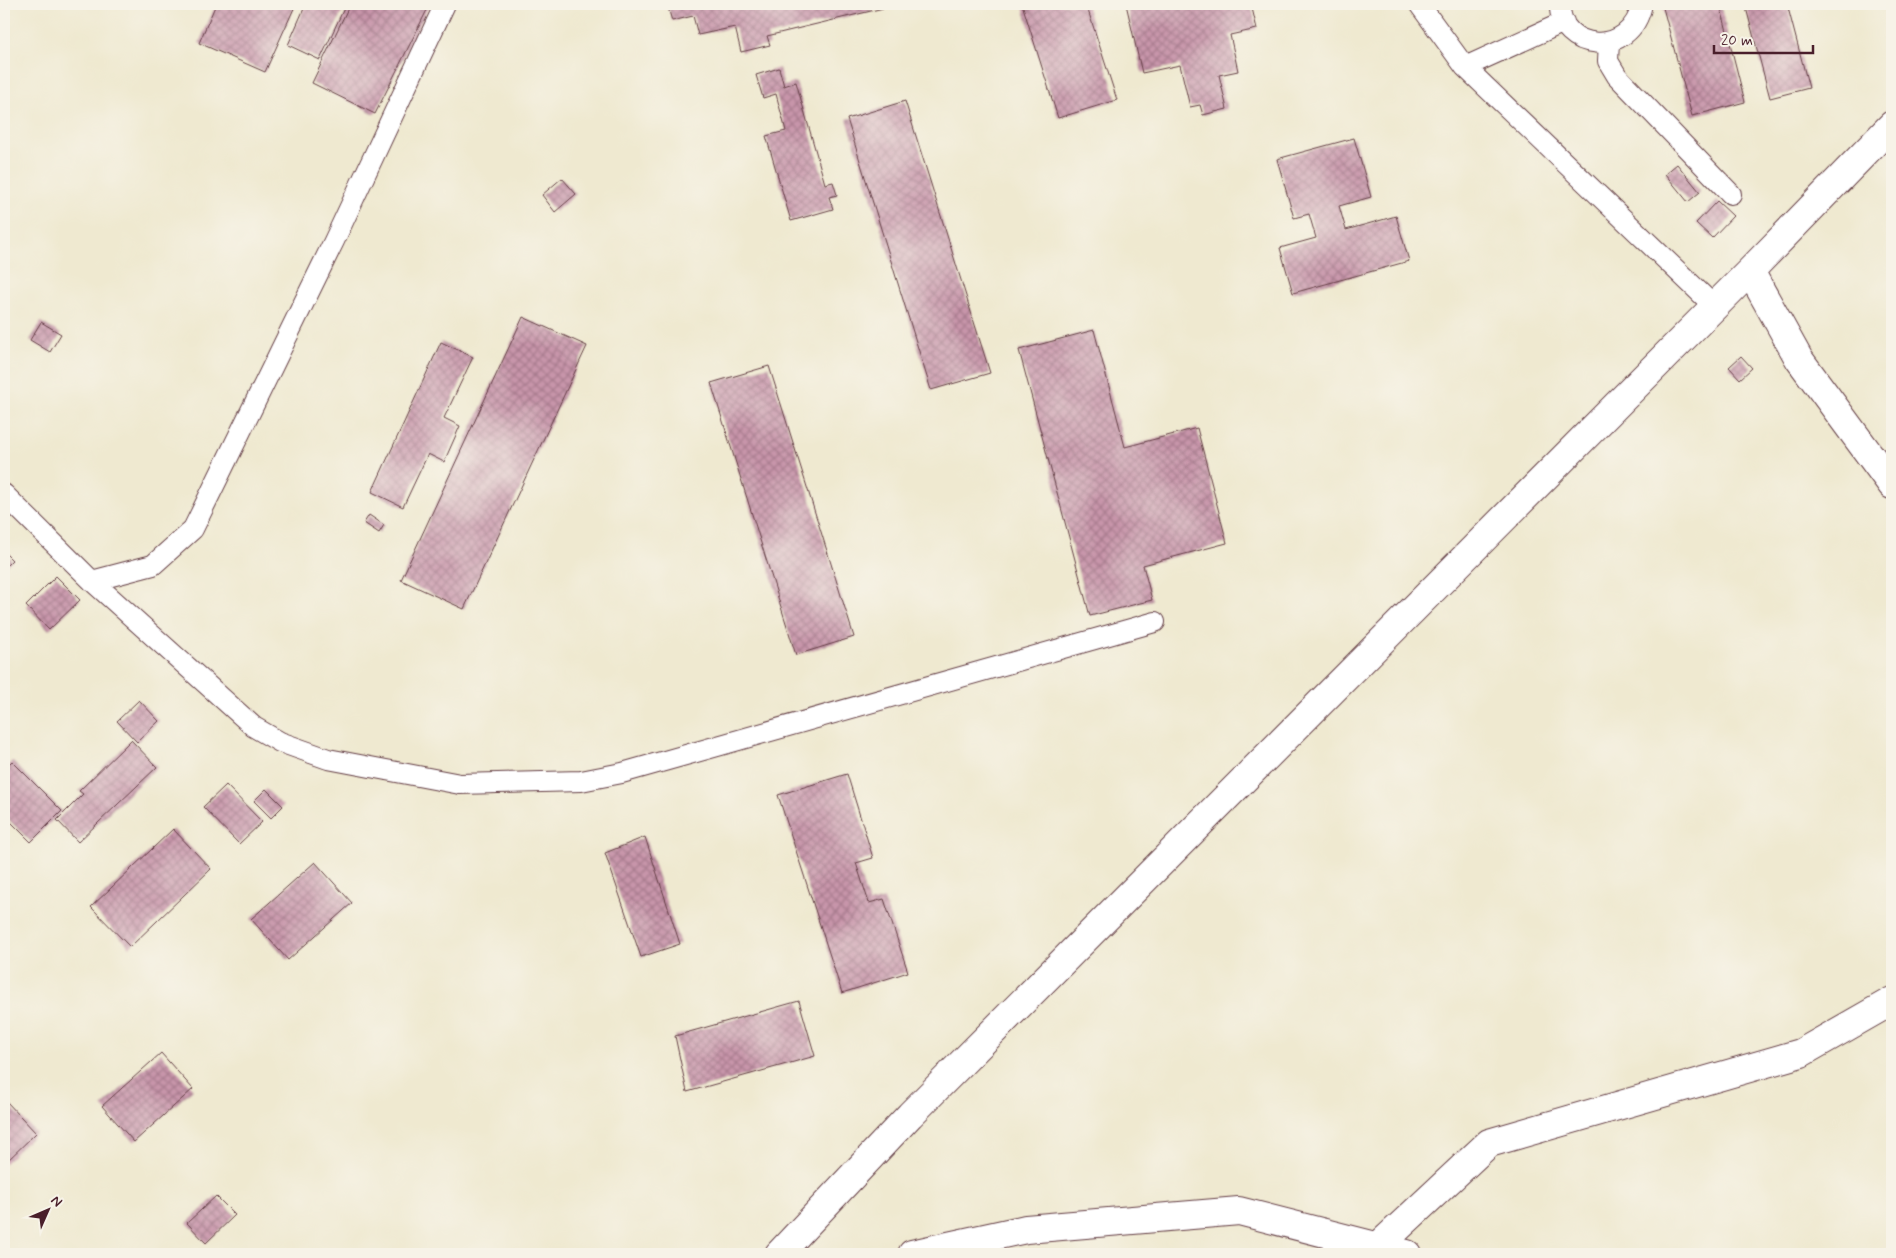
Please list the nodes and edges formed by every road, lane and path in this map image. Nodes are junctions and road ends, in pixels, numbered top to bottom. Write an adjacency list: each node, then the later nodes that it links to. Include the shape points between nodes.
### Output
1 (445, 4): 13 (lane, via 334,241 192,529 153,565)
2 (1419, 4): 6 (lane)
3 (1642, 4): 5 (lane, via 1638,20 1631,30)
4 (1562, 13): 5 (lane, via 1572,33 1585,40); 6 (lane)
5 (1609, 42): 8 (lane, via 1608,61 1617,76)
6 (1466, 67): 10 (lane)
7 (1892, 125): 9 (street)
8 (1730, 194)
9 (1750, 271): 10 (street); 11 (street, via 1799,359)
10 (1714, 306): 17 (street, via 910,1115)
11 (1892, 485)
12 (4, 494): 13 (lane)
13 (92, 581): 14 (lane, via 254,728 280,742 328,760 460,784 581,780 622,772)
14 (1155, 622)
15 (1892, 1001): 16 (street, via 1801,1053 1489,1142)
16 (1373, 1251): 18 (street, via 1239,1210 1026,1229); 19 (street)
17 (779, 1254)
18 (912, 1254)
19 (1407, 1254)

